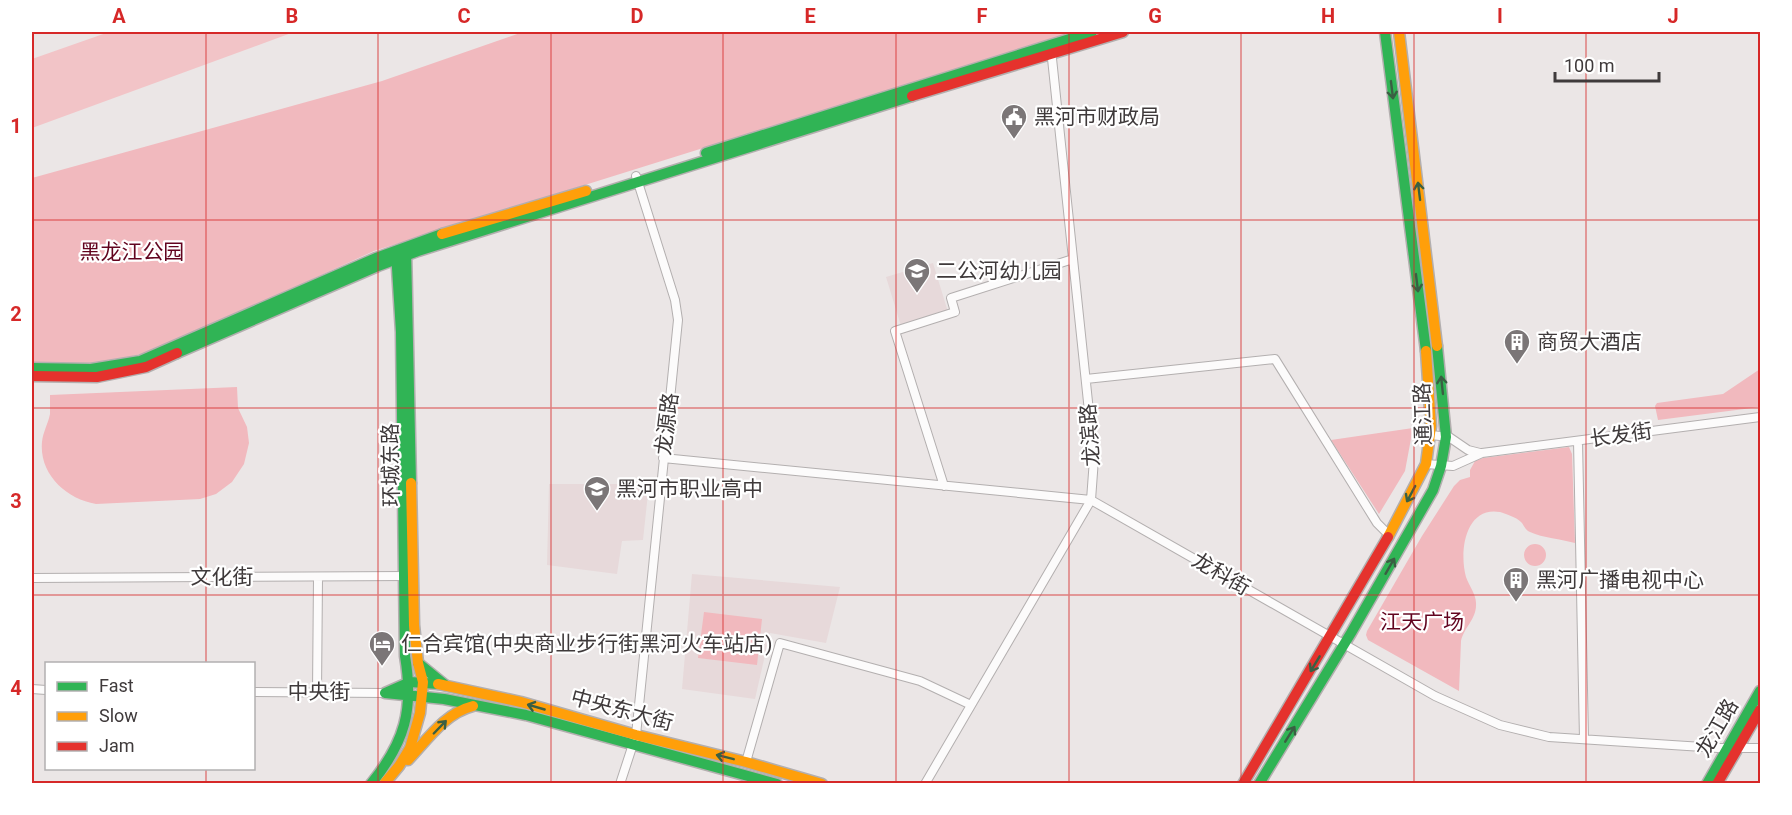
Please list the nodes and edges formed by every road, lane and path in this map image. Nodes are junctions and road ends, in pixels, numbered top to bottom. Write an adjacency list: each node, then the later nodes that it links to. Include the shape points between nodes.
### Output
1 (1092, 32): 5 (main road)
2 (1123, 32): 5 (main road)
3 (1385, 32): 13 (main road, 通江路, one-way to 13, via 1428,369)
4 (1399, 32): 14 (main road, 通江路, one-way to 4)
5 (1051, 48): 6 (main road); 8 (street, 龙滨路)
6 (637, 179): 7 (main road); 17 (street, 龙源路, via 678,320)
7 (402, 252): 9 (main road, via 140,361 92,369); 10 (main road, via 146,367 96,377); 23 (main road, 环城东路)
8 (1073, 259): 11 (street, 龙滨路); 20 (street, via 951,298 955,312 895,332)
9 (32, 368)
10 (32, 376)
11 (1086, 379): 21 (street, 龙滨路, via 1094,459); 22 (street, via 1275,359 1377,523)
12 (1761, 417): 15 (street, 长发街)
13 (1431, 435): 14 (street, 长发街); 18 (main road, 通江路)
14 (1446, 437): 16 (street, 长发街); 19 (main road, 通江路)
15 (1578, 441): 16 (street, 长发街); 42 (street)
16 (1482, 453): 19 (street, 长发街, via 1453,466)
17 (663, 458): 20 (street, 龙科街); 41 (street, 龙源路)
18 (1426, 464): 19 (street, 长发街); 22 (main road, 通江路, one-way to 22)
19 (1441, 466): 27 (main road, 通江路, one-way to 19, via 1433,490)
20 (944, 486): 21 (street, 龙科街)
21 (1091, 500): 26 (street, 龙科街); 39 (street, 龙滨路)
22 (1389, 535): 26 (main road, 通江路)
23 (409, 576): 25 (street, 文化街); 28 (main road, 环城东路); 29 (main road, 环城东路, via 405,656)
24 (32, 578): 25 (street, 文化街)
25 (318, 578): 34 (street)
26 (1330, 637): 27 (street, 龙科街); 52 (main road, 通江路, one-way to 52)
27 (1344, 645): 42 (street, 龙科街, via 1435,696 1500,725 1548,737); 53 (main road, 通江路, one-way to 27)
28 (418, 663): 30 (main road, 环城东路); 31 (main road)
29 (410, 682): 30 (main road, 中央东大街); 35 (main road); 36 (main road, 环城东路)
30 (423, 682): 31 (main road, 中央东大街); 37 (main road)
31 (445, 685): 41 (main road, 中央东大街, one-way to 31, via 521,702)
32 (1761, 691): 43 (main road, 龙江路)
33 (255, 692): 34 (street, 中央街)
34 (317, 692): 35 (street, 中央街)
35 (385, 693): 36 (main road, 中央东大街)
36 (409, 697): 37 (main road, 中央东大街); 46 (main road, 环城东路, via 400,743)
37 (421, 697): 38 (main road, 中央东大街); 47 (main road, via 410,748)
38 (479, 705): 41 (main road, 中央东大街); 47 (main road, one-way to 38, via 448,718 465,707)
39 (971, 705): 45 (street, via 920,681 780,643); 51 (street, 龙滨路)
40 (1761, 710): 43 (main road, 龙江路)
41 (634, 739): 45 (main road, 中央东大街, one-way to 41); 48 (street, 龙源路); 49 (main road, 中央东大街)
42 (1584, 739): 43 (street, 龙科街)
43 (1734, 748): 44 (street, 龙科街); 54 (main road, 龙江路); 55 (main road, 龙江路)
44 (1761, 748)
45 (746, 762): 50 (main road, 中央东大街)
46 (371, 783)
47 (385, 783)
48 (620, 783)
49 (777, 783)
50 (822, 783)
51 (925, 783)
52 (1243, 783)
53 (1259, 783)
54 (1707, 783)
55 (1717, 783)

